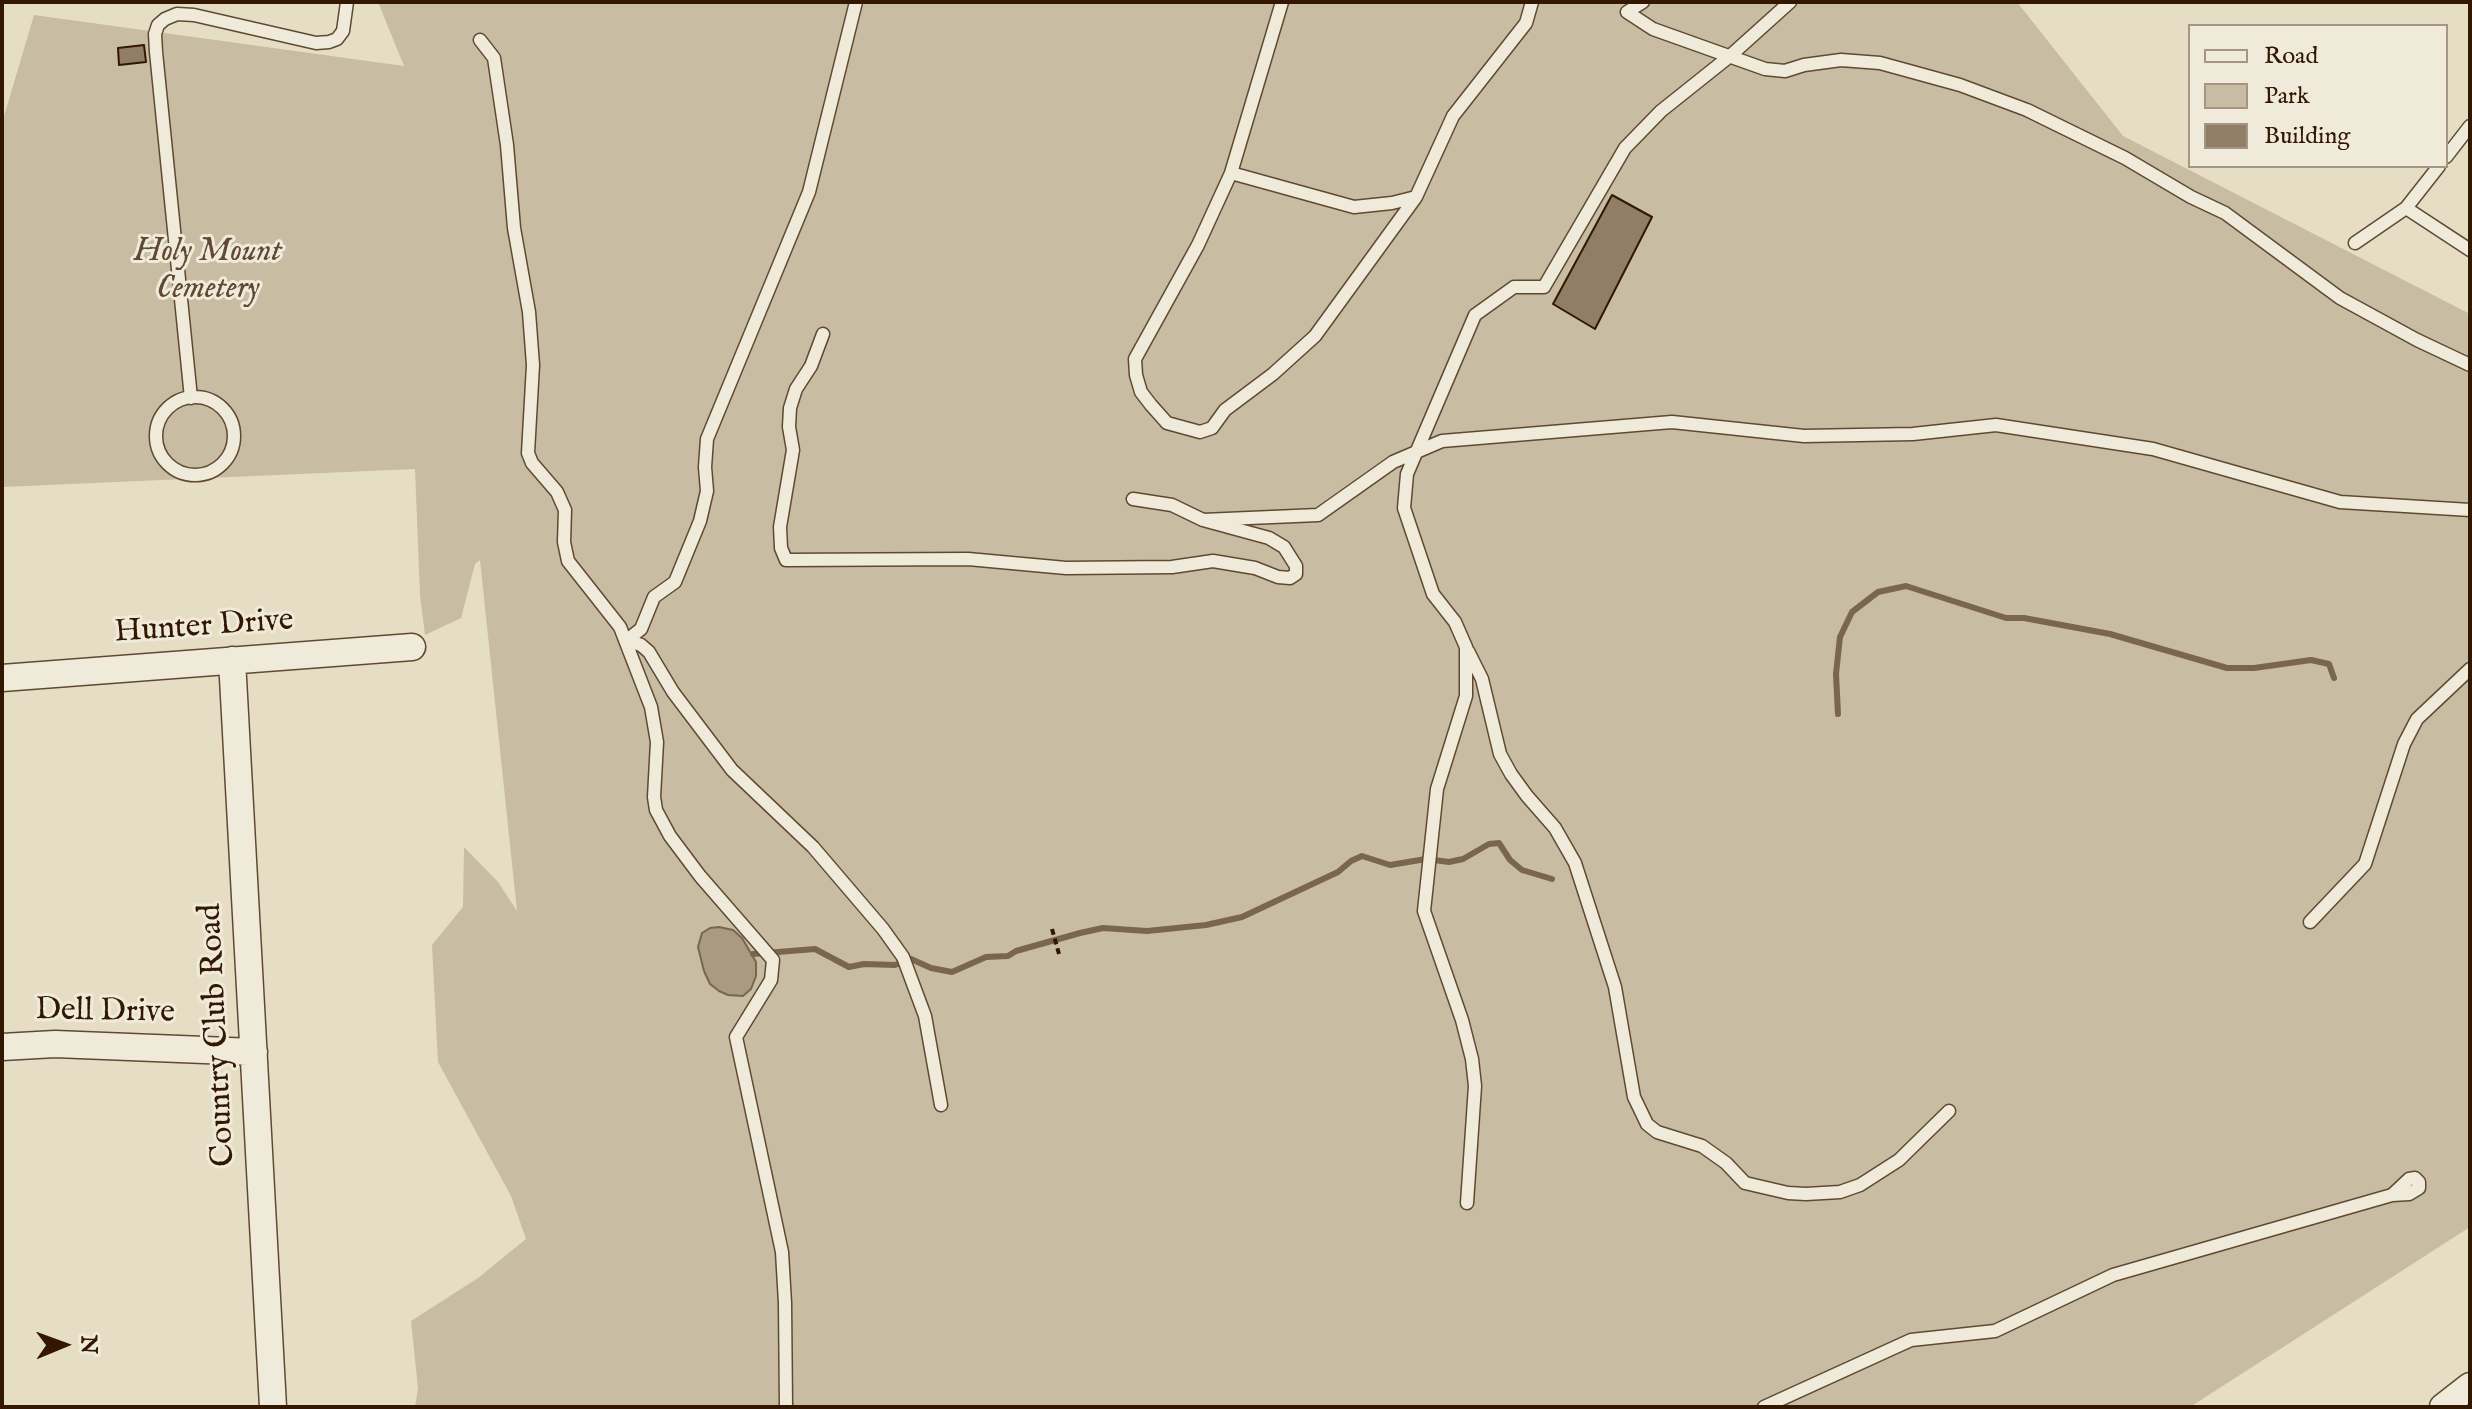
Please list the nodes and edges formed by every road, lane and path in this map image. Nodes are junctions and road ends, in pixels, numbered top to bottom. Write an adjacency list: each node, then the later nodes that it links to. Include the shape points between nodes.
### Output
1 (347, 2): 20 (lane, via 343,31 329,42 194,15 177,14 158,25 156,52)
2 (856, 2): 25 (lane, via 809,192 707,439 707,491 700,521 675,582 654,597 641,629)
3 (1282, 2): 13 (lane)
4 (1532, 2): 14 (lane, via 1526,23 1453,116)
5 (1643, 2): 7 (lane)
6 (1790, 2): 9 (lane)
7 (1624, 7): 9 (lane, via 1653,29)
8 (480, 40): 25 (lane, via 494,58 529,312 533,365 528,453 565,510 568,561)
9 (1730, 56): 19 (lane, via 1785,71 1841,60 1880,63 2027,110 2225,213 2340,298); 21 (lane, via 1661,111 1625,148 1544,287 1514,287 1475,315)
10 (2470, 126): 11 (lane)
11 (2448, 154)
12 (2437, 168): 15 (lane)
13 (1231, 173): 14 (lane, via 1354,207); 14 (lane, via 1135,359 1141,392 1167,423 1200,432 1212,428 1225,410 1315,336)
14 (1416, 197)
15 (2406, 208): 16 (lane); 17 (lane)
16 (2355, 243)
17 (2470, 250)
18 (823, 334): 24 (lane, via 790,408 793,450 780,527 786,560 968,559 1066,568 1172,567 1213,561 1278,577 1296,574 1284,547)
19 (2470, 365)
20 (191, 398): 20 (lane, via 170,406 161,417 156,442 167,464 181,473 203,475 231,453 233,427 223,408 209,399)
21 (1416, 452): 23 (lane, via 1442,441 1672,422 1804,436 1913,434 1996,425 2153,449 2340,502); 24 (lane, via 1378,471 1318,515); 27 (lane, via 1407,474 1404,508 1433,594)
22 (1133, 499): 24 (lane, via 1172,505)
23 (2470, 510)
24 (1203, 520)
25 (627, 640): 36 (lane, via 649,652 732,770 813,847 906,963 925,1016); 42 (lane, via 651,707 657,742 656,810 700,876 773,960 771,980 736,1037 782,1252)
26 (412, 647): 28 (street, Hunter Drive)
27 (1466, 647): 37 (lane, via 1482,679 1505,764 1575,863 1615,987 1634,1097 1647,1124 1702,1146 1745,1183 1806,1194 1860,1185 1899,1160); 39 (lane, via 1466,696 1437,789 1424,911 1472,1059)
28 (232, 660): 30 (street, Hunter Drive); 35 (street, Country Club Road)
29 (2470, 669): 31 (lane, via 2417,719 2365,864)
30 (2, 678)
31 (2310, 922)
32 (1052, 929): 33 (path)
33 (1059, 954)
34 (2, 1047): 35 (street, Dell Drive, via 55,1044)
35 (254, 1052): 41 (street, Country Club Road)
36 (941, 1105)
37 (1949, 1111)
38 (2392, 1195): 43 (lane, via 2113,1275 1995,1331 1911,1340)
39 (1467, 1203)
40 (2470, 1386): 44 (street)
41 (273, 1407)
42 (786, 1407)
43 (1764, 1407)
44 (2443, 1407)

